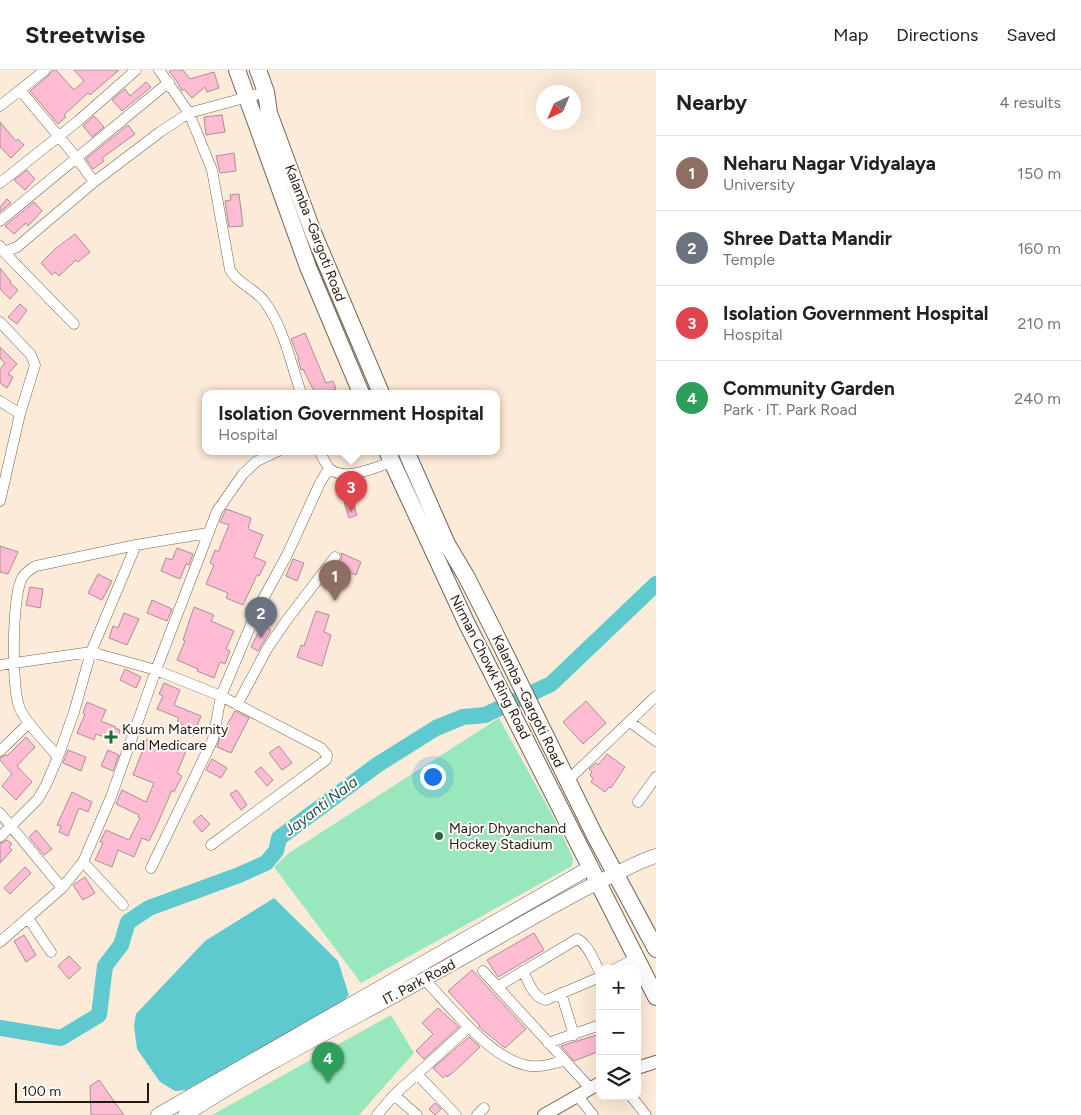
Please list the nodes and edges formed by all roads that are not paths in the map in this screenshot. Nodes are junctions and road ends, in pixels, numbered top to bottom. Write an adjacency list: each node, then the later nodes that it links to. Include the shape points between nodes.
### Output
1 (45, 70): 7 (street)
2 (136, 70): 12 (street)
3 (159, 70): 6 (street)
4 (237, 70): 9 (main road)
5 (258, 70): 8 (main road, Kalamba -Gargoti Road)
6 (169, 82): 11 (street); 13 (street)
7 (20, 90): 10 (street); 12 (street)
8 (266, 92): 9 (street); 22 (main road, Kalamba -Gargoti Road, via 269,113 314,235)
9 (248, 97): 11 (street); 21 (main road, via 308,267)
10 (0, 106)
11 (189, 113): 15 (street); 20 (street, via 212,170 230,270 233,276 262,298 270,310)
12 (58, 136): 13 (street); 14 (street)
13 (76, 157): 15 (street); 16 (street)
14 (0, 182)
15 (94, 182): 17 (street, via 17,247)
16 (0, 221)
17 (2, 249): 19 (street)
18 (0, 322): 24 (street, via 25,347 35,365)
19 (74, 324)
20 (300, 390)
21 (360, 390)
22 (380, 390)
23 (0, 401): 24 (street)
24 (20, 414): 30 (street)
25 (270, 455): 31 (street, via 243,474 217,511)
26 (321, 455): 29 (street)
27 (408, 455): 47 (main road, Kalamba -Gargoti Road, via 447,544)
28 (389, 456): 29 (street, via 354,474); 57 (main road, Nirman Chowk Ring Road, via 466,622)
29 (329, 468): 38 (street, via 258,608)
30 (0, 501)
31 (208, 533): 32 (street); 37 (street)
32 (136, 545): 34 (street); 35 (street, via 27,570 21,580 15,616)
33 (335, 557): 40 (street, via 266,649)
34 (90, 652): 35 (street); 37 (street); 45 (street)
35 (13, 662): 36 (street); 42 (street, via 19,708)
36 (0, 665)
37 (156, 670): 38 (street); 54 (street, via 111,797)
38 (220, 696): 40 (street); 55 (street, via 213,739)
39 (656, 696): 41 (street)
40 (237, 705): 52 (street, via 321,748 327,755 326,760)
41 (630, 722): 43 (street); 47 (street)
42 (29, 723): 44 (street); 45 (street)
43 (656, 741)
44 (0, 751)
45 (58, 757): 50 (street, via 38,799)
46 (656, 777): 48 (street)
47 (567, 781): 56 (main road, Kalamba -Gargoti Road)
48 (638, 802)
49 (0, 813): 50 (street)
50 (11, 826): 51 (street); 58 (street)
51 (0, 837)
52 (211, 845)
53 (656, 856): 56 (main road, IT. Park Road)
54 (83, 862): 58 (street); 59 (street)
55 (151, 868)
56 (615, 874): 57 (main road, IT. Park Road); 62 (main road, Kalamba -Gargoti Road)
57 (594, 875): 64 (main road, Nirman Chowk Ring Road); 69 (main road, IT. Park Road); 86 (main road, IT. Park Road)
58 (62, 888): 60 (street)
59 (123, 905)
60 (28, 918): 61 (street); 63 (street)
61 (0, 942)
62 (656, 949)
63 (52, 952)
64 (636, 958): 66 (street); 73 (main road, Nirman Chowk Ring Road)
65 (596, 965): 68 (street, via 581,940 576,939)
66 (623, 965)
67 (483, 971): 71 (street)
68 (523, 971): 71 (street); 72 (street, via 541,1000)
69 (424, 979): 74 (street); 87 (main road, IT. Park Road)
70 (596, 979): 72 (street)
71 (497, 987): 77 (street)
72 (561, 993): 76 (street)
73 (656, 997)
74 (469, 1027): 78 (street, via 511,1061 529,1066); 81 (street)
75 (596, 1027): 76 (street)
76 (574, 1035): 77 (street)
77 (548, 1043): 78 (street)
78 (564, 1061): 82 (street)
79 (656, 1062): 80 (street)
80 (641, 1067)
81 (418, 1075): 83 (street); 90 (street)
82 (595, 1085): 84 (street)
83 (394, 1095): 88 (street); 89 (street)
84 (577, 1095): 91 (street); 92 (street)
85 (634, 1100): 93 (street)
86 (158, 1115)
87 (185, 1115)
88 (377, 1115)
89 (417, 1115)
90 (456, 1115)
91 (544, 1115)
92 (593, 1115)
93 (646, 1115)

